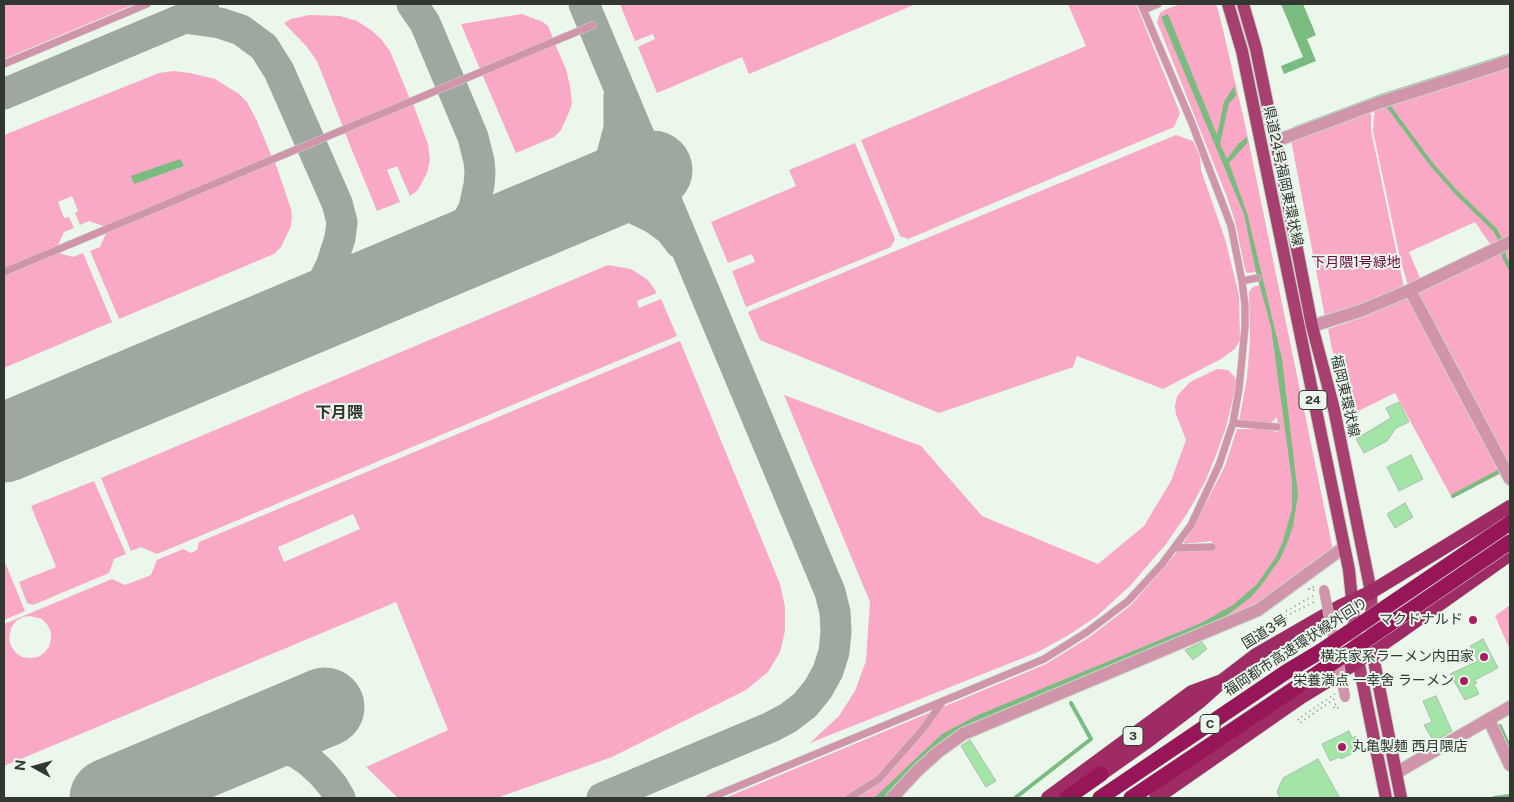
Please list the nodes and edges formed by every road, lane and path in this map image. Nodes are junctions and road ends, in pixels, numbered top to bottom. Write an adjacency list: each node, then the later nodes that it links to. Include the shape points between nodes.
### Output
1 (148, 4): 8 (lane)
2 (1158, 4): 5 (lane)
3 (1228, 4): 24 (main road, 県道24号福岡東環状線 / 24, via 1242,51)
4 (1243, 4): 9 (main road, 福岡東環状線 / 24)
5 (1143, 7): 13 (lane, via 1231,226)
6 (593, 25): 11 (lane)
7 (1510, 61): 9 (street, via 1378,103)
8 (4, 64)
9 (1276, 141): 15 (main road, 福岡東環状線 / 24)
10 (1510, 242): 14 (street)
11 (4, 272)
12 (1257, 278): 13 (lane)
13 (1242, 280): 16 (lane, via 1245,327)
14 (1408, 291): 15 (street); 18 (street)
15 (1312, 326): 26 (main road, 福岡東環状線 / 24, via 1334,409)
16 (1233, 424): 17 (lane); 23 (lane, via 1219,465 1191,525)
17 (1277, 427)
18 (1510, 479)
19 (1510, 507): 26 (highway, 国道3号 / 3)
20 (1510, 523): 45 (highway, 福岡都市高速環状線外回り / C, bridge)
21 (1510, 542): 46 (highway, C, bridge)
22 (1212, 547): 23 (lane)
23 (1174, 548): 34 (lane, via 1128,600 1087,632 1044,659)
24 (1344, 548): 28 (main road, 県道24号福岡東環状線 / 24); 42 (street, via 1258,610 964,734 938,752)
25 (1510, 554): 29 (highway)
26 (1371, 592): 28 (highway, 国道3号 / 3); 29 (main road, 福岡東環状線 / 24)
27 (1322, 594): 27 (path, via 1281,614 1282,618); 32 (street, bridge)
28 (1351, 601): 30 (main road, 県道24号福岡東環状線 / 24); 31 (highway, 国道3号 / 3, via 1256,655)
29 (1372, 651): 30 (highway); 38 (main road, 福岡東環状線 / 24)
30 (1358, 660): 33 (highway); 49 (main road, 県道24号福岡東環状線 / 24)
31 (1222, 681): 39 (highway, 3); 43 (highway, 国道3号 / 3, via 1192,692)
32 (1342, 694): 32 (path, via 1300,723 1298,719)
33 (1301, 697): 47 (highway, via 1214,749); 48 (highway)
34 (944, 701): 40 (lane); 41 (lane, via 879,779)
35 (1510, 707): 36 (street)
36 (1489, 720): 37 (street); 38 (street)
37 (1510, 765)
38 (1396, 773): 50 (main road, 福岡東環状線 / 24)
39 (1101, 774): 44 (highway)
40 (710, 798)
41 (849, 798)
42 (892, 798)
43 (1048, 798)
44 (1067, 798)
45 (1100, 798)
46 (1130, 798)
47 (1143, 798)
48 (1156, 798)
49 (1386, 798)
50 (1401, 798)

